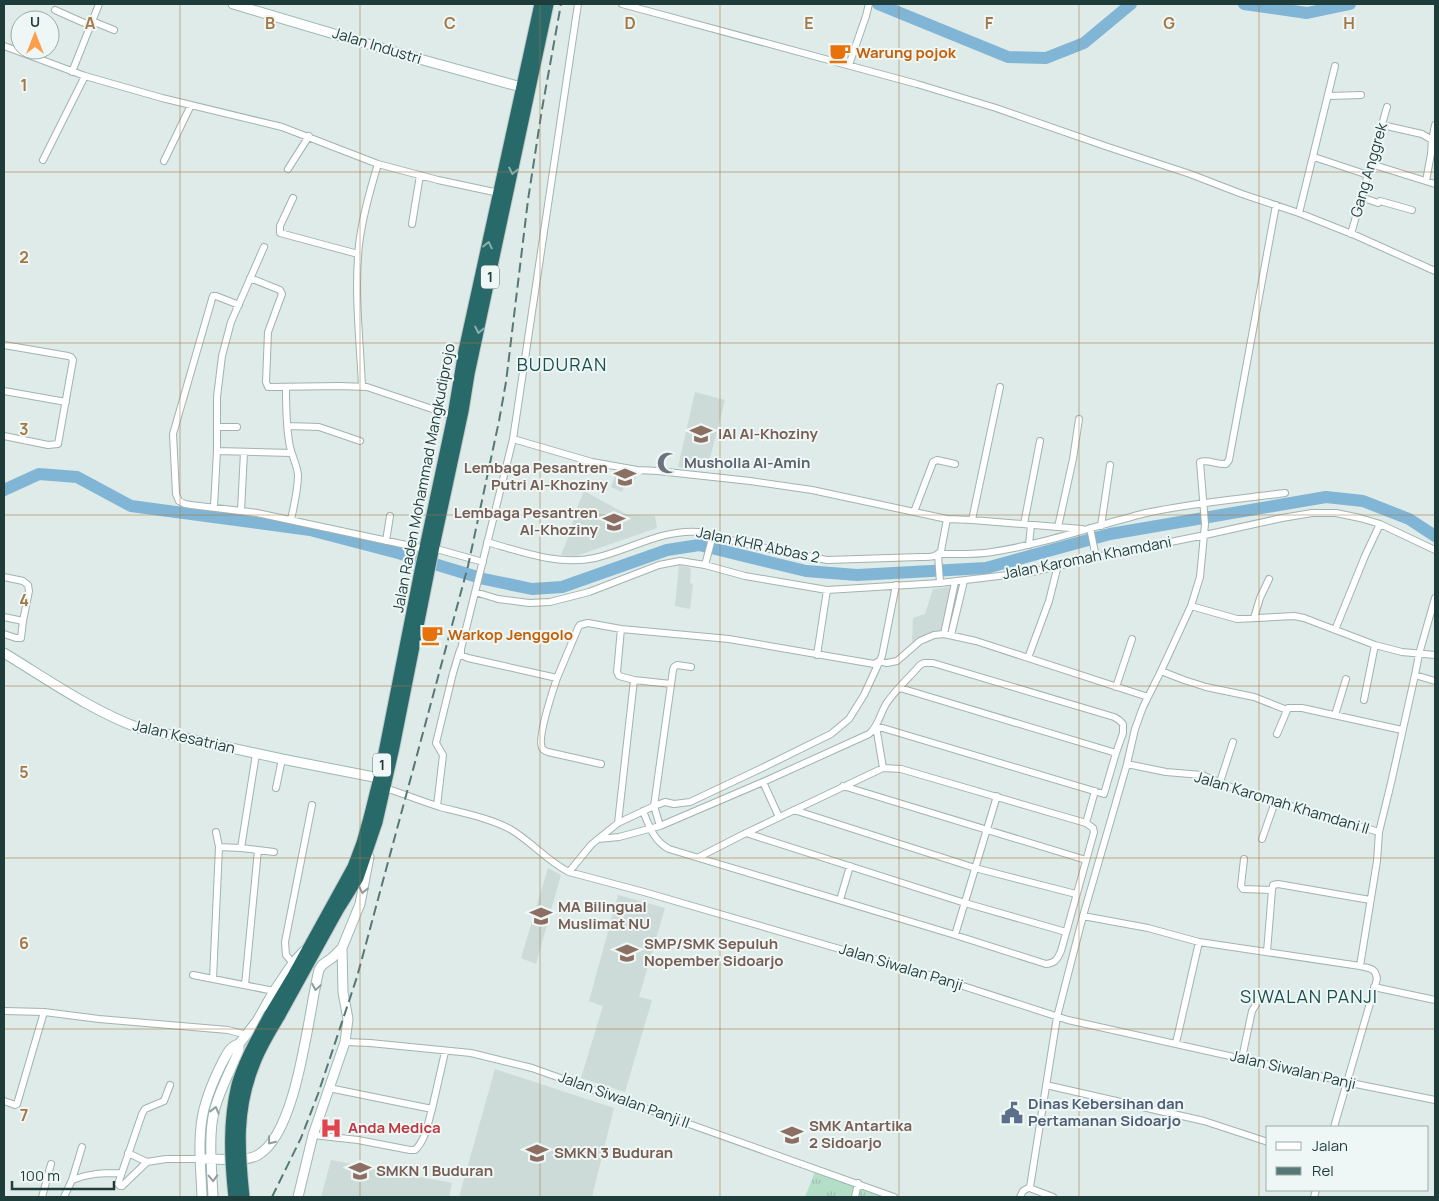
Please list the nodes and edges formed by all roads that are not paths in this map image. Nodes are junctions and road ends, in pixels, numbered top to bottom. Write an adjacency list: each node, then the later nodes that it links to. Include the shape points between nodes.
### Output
1 (99, 4): 9 (street)
2 (233, 4): 16 (street, Jalan Industri)
3 (540, 4): 16 (highway, Jalan Raden Mohammad Mangkudiprojo / 1)
4 (548, 4): 49 (highway, Jalan Raden Mohammad Mangkudiprojo / 1, one-way to 49)
5 (578, 4): 62 (street)
6 (622, 4): 12 (street)
7 (868, 6): 12 (street)
8 (60, 12): 9 (street)
9 (92, 23): 10 (street); 14 (street)
10 (114, 30)
11 (4, 46): 14 (street)
12 (849, 66): 38 (street, via 996,108)
13 (1335, 66): 18 (street)
14 (72, 72): 15 (street)
15 (85, 76): 19 (street); 26 (street)
16 (521, 87): 35 (highway, Jalan Raden Mohammad Mangkudiprojo / 1)
17 (1361, 95): 18 (street)
18 (1329, 96): 25 (street)
19 (191, 105): 23 (street, via 272,123); 27 (street)
20 (1387, 107): 21 (street, Gang Anggrek)
21 (1382, 125): 24 (street, via 1422,134); 29 (street, Gang Anggrek)
22 (1435, 126): 24 (street)
23 (309, 136): 28 (street); 30 (street)
24 (1432, 140): 33 (street)
25 (1314, 157): 32 (street); 40 (street)
26 (42, 160)
27 (164, 161)
28 (378, 164): 31 (street); 44 (street)
29 (1371, 164): 32 (street, Gang Anggrek); 33 (street)
30 (288, 169)
31 (420, 175): 35 (street); 41 (street)
32 (1368, 175): 36 (street, Gang Anggrek)
33 (1426, 181): 34 (street)
34 (1435, 184)
35 (498, 193): 49 (highway, Jalan Raden Mohammad Mangkudiprojo / 1, one-way to 35)
36 (1361, 197): 39 (street); 42 (street, Gang Anggrek)
37 (293, 198): 44 (street, via 280,233)
38 (1276, 205): 40 (street); 71 (street, via 1229,460 1226,464 1200,462)
39 (1412, 210)
40 (1299, 213): 42 (street)
41 (412, 224)
42 (1351, 234): 45 (street)
43 (264, 247): 46 (street)
44 (358, 254): 52 (street)
45 (1435, 271)
46 (250, 278): 47 (street); 51 (street, via 282,293 268,332 266,382 269,388)
47 (239, 305): 59 (street, via 222,356 217,390); 72 (street, via 219,297 212,298 173,434 178,499 185,504)
48 (4, 345): 55 (street, via 71,357 73,367)
49 (469, 353): 50 (highway, Jalan Raden Mohammad Mangkudiprojo / 1)
50 (464, 374): 56 (highway, Jalan Raden Mohammad Mangkudiprojo / 1); 89 (highway, Jalan Raden Mohammad Mangkudiprojo / 1, via 463,411)
51 (286, 387): 52 (street); 58 (street)
52 (362, 387): 56 (street)
53 (1000, 387): 78 (street)
54 (4, 391): 55 (street)
55 (66, 402): 61 (street, via 58,444)
56 (453, 416): 89 (highway, Jalan Raden Mohammad Mangkudiprojo / 1)
57 (1079, 419): 82 (street)
58 (287, 426): 63 (street, via 319,428); 67 (street)
59 (218, 427): 60 (street); 65 (street)
60 (237, 427)
61 (4, 436)
62 (513, 439): 74 (street, via 592,462 803,488); 87 (street)
63 (360, 441)
64 (1040, 441): 80 (street)
65 (218, 451): 66 (street); 72 (street)
66 (244, 452): 67 (street); 73 (street)
67 (291, 453): 77 (street, via 298,476)
68 (955, 464): 74 (street, via 932,462)
69 (1110, 465): 81 (street)
70 (1285, 492): 71 (street)
71 (1204, 506): 81 (street, via 1146,514); 84 (street)
72 (214, 508): 73 (street)
73 (241, 511): 77 (street)
74 (914, 512): 76 (street)
75 (390, 516): 86 (street)
76 (947, 519): 78 (street); 92 (street)
77 (291, 520): 86 (street)
78 (972, 520): 80 (street)
79 (1380, 524): 84 (street, Jalan Karomah Khamdani, via 1336,513 1312,513); 90 (street, Jalan Karomah Khamdani); 110 (street)
80 (1028, 525): 82 (street); 88 (street)
81 (1100, 526): 83 (street)
82 (1058, 527): 83 (street)
83 (1089, 531): 88 (street, Jalan KHR Abbas 2); 91 (street)
84 (1204, 535): 91 (street, Jalan Karomah Khamdani); 105 (street, via 1200,577)
85 (713, 537): 87 (street, Jalan KHR Abbas 2, via 698,532 680,532 595,558 570,561 536,556); 92 (street, Jalan KHR Abbas 2, via 828,560); 94 (street)
86 (386, 541): 89 (street)
87 (487, 542): 93 (street)
88 (1029, 545): 92 (street, Jalan KHR Abbas 2)
89 (429, 549): 93 (street); 148 (highway, Jalan Raden Mohammad Mangkudiprojo / 1)
90 (1435, 550)
91 (1096, 556): 95 (street, Jalan Karomah Khamdani)
92 (938, 558): 98 (street)
93 (483, 562): 103 (street)
94 (706, 562): 102 (street, Jalan Karomah Khamdani, via 745,576); 103 (street, Jalan Karomah Khamdani, via 670,563 589,592 550,602 498,599)
95 (1058, 566): 99 (street, Jalan Karomah Khamdani); 120 (street)
96 (4, 577): 108 (street, via 28,585 30,591)
97 (1269, 579): 107 (street)
98 (940, 580): 100 (street, Jalan Karomah Khamdani); 101 (street, Jalan Karomah Khamdani)
99 (964, 581): 100 (street, Jalan Karomah Khamdani); 112 (street)
100 (955, 582): 112 (street)
101 (896, 585): 102 (street, Jalan Karomah Khamdani); 121 (street)
102 (827, 590): 118 (street)
103 (475, 592): 115 (street)
104 (1435, 598): 117 (street)
105 (1192, 606): 107 (street, via 1237,619); 123 (street)
106 (4, 617): 108 (street)
107 (1254, 618): 110 (street, via 1294,616)
108 (23, 621): 111 (street, via 20,638)
109 (621, 629): 118 (street, via 729,639); 125 (street, via 588,623 580,626); 127 (street, via 616,672)
110 (1335, 630): 114 (street)
111 (4, 634)
112 (948, 634): 120 (street); 121 (street, via 920,641 897,660)
113 (1132, 639): 130 (street)
114 (1375, 646): 117 (street); 133 (street)
115 (461, 649): 125 (street, via 461,655 468,658); 157 (street, via 436,743 443,755)
116 (4, 653): 141 (street, Jalan Kesatrian, via 127,724)
117 (1419, 654): 119 (street); 124 (street)
118 (817, 655): 121 (street, via 870,664)
119 (1435, 655)
120 (1028, 658): 130 (street)
121 (879, 661): 158 (street, via 856,710 831,734 690,802 666,802)
122 (691, 667): 129 (street, via 674,666)
123 (1161, 671): 132 (street); 134 (street, via 1254,697)
124 (1415, 676): 128 (street); 137 (street)
125 (557, 678): 143 (street, via 541,734 541,747 548,752)
126 (1346, 679): 135 (street)
127 (634, 680): 129 (street); 162 (street)
128 (1435, 681)
129 (671, 684): 158 (street)
130 (1116, 687): 132 (street)
131 (900, 688): 136 (street, via 879,716); 140 (street); 140 (street, via 920,665 933,663 1119,720 1124,729)
132 (1148, 697): 144 (street)
133 (1364, 700)
134 (1286, 710): 135 (street, via 1297,707); 138 (street)
135 (1335, 715): 137 (street)
136 (876, 726): 145 (street); 146 (street, via 857,740); 151 (street)
137 (1402, 730): 168 (street)
138 (1277, 734)
139 (1233, 742): 147 (street)
140 (1116, 753): 152 (street)
141 (256, 754): 142 (street, Jalan Kesatrian); 174 (street)
142 (282, 759): 148 (street, Jalan Kesatrian); 150 (street)
143 (601, 764)
144 (1126, 764): 147 (street, Jalan Karomah Khamdani II, via 1195,774); 154 (street)
145 (883, 768): 149 (street); 153 (street, via 901,769)
146 (763, 782): 161 (street); 164 (street)
147 (1220, 782): 155 (street, Jalan Karomah Khamdani II)
148 (382, 783): 157 (street, Jalan Siwalan Panji); 172 (highway, Jalan Raden Mohammad Mangkudiprojo / 1); 192 (highway, Jalan Raden Mohammad Mangkudiprojo / 1, via 353,867)
149 (843, 786): 159 (street); 166 (street)
150 (276, 788)
151 (1094, 791): 152 (street); 163 (street)
152 (1104, 794): 154 (street)
153 (997, 796): 163 (street); 166 (street)
154 (1116, 799): 188 (street)
155 (1275, 802): 168 (street, Jalan Karomah Khamdani II); 171 (street)
156 (312, 805): 195 (street, via 285,942 286,955)
157 (436, 806): 182 (street, Jalan Siwalan Panji, via 510,829)
158 (654, 806): 160 (street); 164 (street)
159 (794, 810): 161 (street); 181 (street)
160 (643, 811): 162 (street); 165 (street)
161 (780, 817): 169 (street)
162 (618, 822): 170 (street)
163 (1086, 823): 179 (street, via 1094,832)
164 (660, 826): 165 (street)
165 (649, 828): 170 (street); 177 (street, via 664,846)
166 (987, 830): 179 (street); 181 (street)
167 (216, 832): 173 (street)
168 (1379, 832): 186 (street)
169 (746, 833): 177 (street); 180 (street)
170 (598, 839): 182 (street)
171 (1262, 839)
172 (371, 841): 193 (street, Jalan Raden Mohammad Mangkudiprojo, one-way to 193, via 360,904); 206 (highway, Jalan Raden Mohammad Mangkudiprojo / 1, via 358,878)
173 (219, 847): 174 (street); 198 (street)
174 (240, 848): 175 (street)
175 (258, 850): 176 (street); 199 (street)
176 (274, 852)
177 (699, 857): 185 (street)
178 (1244, 859): 183 (street, via 1242,888)
179 (1086, 860): 184 (street)
180 (850, 866): 185 (street); 187 (street)
181 (975, 868): 184 (street); 187 (street)
182 (569, 872): 207 (street, Jalan Siwalan Panji, via 929,975)
183 (1272, 890): 186 (street, via 1273,885 1278,884); 194 (street)
184 (1076, 894): 189 (street)
185 (840, 900): 190 (street)
186 (1370, 900): 196 (street)
187 (966, 903): 189 (street); 190 (street)
188 (1083, 916): 191 (street, via 1148,928); 207 (street)
189 (1066, 932): 190 (street, via 1058,958 1052,964)
190 (955, 934)
191 (1198, 942): 194 (street); 210 (street)
192 (309, 947): 195 (street, Jalan Raden Mohammad Mangkudiprojo); 206 (highway, Jalan Raden Mohammad Mangkudiprojo / 1)
193 (342, 948): 209 (street, Jalan Raden Mohammad Mangkudiprojo, via 348,1019); 227 (street, Jalan Raden Mohammad Mangkudiprojo, one-way to 227, via 319,970 294,1091 272,1142 252,1157)
194 (1267, 952): 196 (street)
195 (293, 963): 201 (street, Jalan Raden Mohammad Mangkudiprojo)
196 (1360, 966): 200 (street, via 1376,972)
197 (193, 975): 198 (street)
198 (213, 979): 199 (street)
199 (245, 985): 201 (street)
200 (1374, 987): 202 (street); 214 (street)
201 (274, 991): 208 (street, Jalan Raden Mohammad Mangkudiprojo)
202 (1435, 1000)
203 (1258, 1001): 213 (street, via 1252,1012)
204 (4, 1011): 205 (street)
205 (44, 1012): 208 (street, via 228,1030); 219 (street, via 17,1104)
206 (274, 1016): 238 (highway, 1, bridge, via 245,1064 238,1083 230,1130); 239 (highway, 1, bridge, via 254,1064 241,1110 239,1157)
207 (1057, 1017): 210 (street, Jalan Siwalan Panji); 216 (street)
208 (247, 1035): 211 (street, Jalan Raden Mohammad Mangkudiprojo)
209 (345, 1042): 212 (street, Jalan Siwalan Panji II); 217 (street, Jalan Raden Mohammad Mangkudiprojo)
210 (1176, 1043): 213 (street, Jalan Siwalan Panji)
211 (239, 1044): 226 (street, Jalan Raden Mohammad Mangkudiprojo, via 229,1051 204,1110); 227 (street, Jalan Raden Mohammad Mangkudiprojo, one-way to 211, via 214,1112 239,1052)
212 (446, 1052): 220 (street); 232 (street, Jalan Siwalan Panji II, via 471,1053 532,1068)
213 (1242, 1058): 214 (street, Jalan Siwalan Panji)
214 (1346, 1082): 218 (street, Jalan Siwalan Panji); 221 (street)
215 (170, 1085): 225 (street, via 164,1101 143,1111)
216 (1046, 1085): 223 (street, via 1204,1121); 233 (street)
217 (330, 1088): 220 (street); 222 (street, Jalan Raden Mohammad Mangkudiprojo)
218 (1435, 1100)
219 (4, 1101)
220 (432, 1109): 222 (street, via 422,1140 415,1150)
221 (1334, 1126)
222 (313, 1135): 240 (street, Jalan Raden Mohammad Mangkudiprojo)
223 (1266, 1141)
224 (82, 1147): 231 (street)
225 (128, 1153): 228 (street); 230 (street)
226 (201, 1159): 227 (street, Jalan Raden Mohammad Mangkudiprojo); 228 (street); 236 (street)
227 (212, 1159): 237 (street, one-way to 237)
228 (146, 1162): 230 (street, via 120,1186)
229 (51, 1164): 234 (street)
230 (121, 1173): 231 (street, via 95,1173)
231 (72, 1180): 235 (street)
232 (858, 1183): 241 (street); 242 (street, Jalan Siwalan Panji II)
233 (1030, 1187): 243 (street); 244 (street)
234 (42, 1197)
235 (64, 1197)
236 (202, 1197)
237 (213, 1197)
238 (234, 1197)
239 (244, 1197)
240 (298, 1197)
241 (854, 1197)
242 (892, 1197)
243 (1020, 1197)
244 (1053, 1197)

